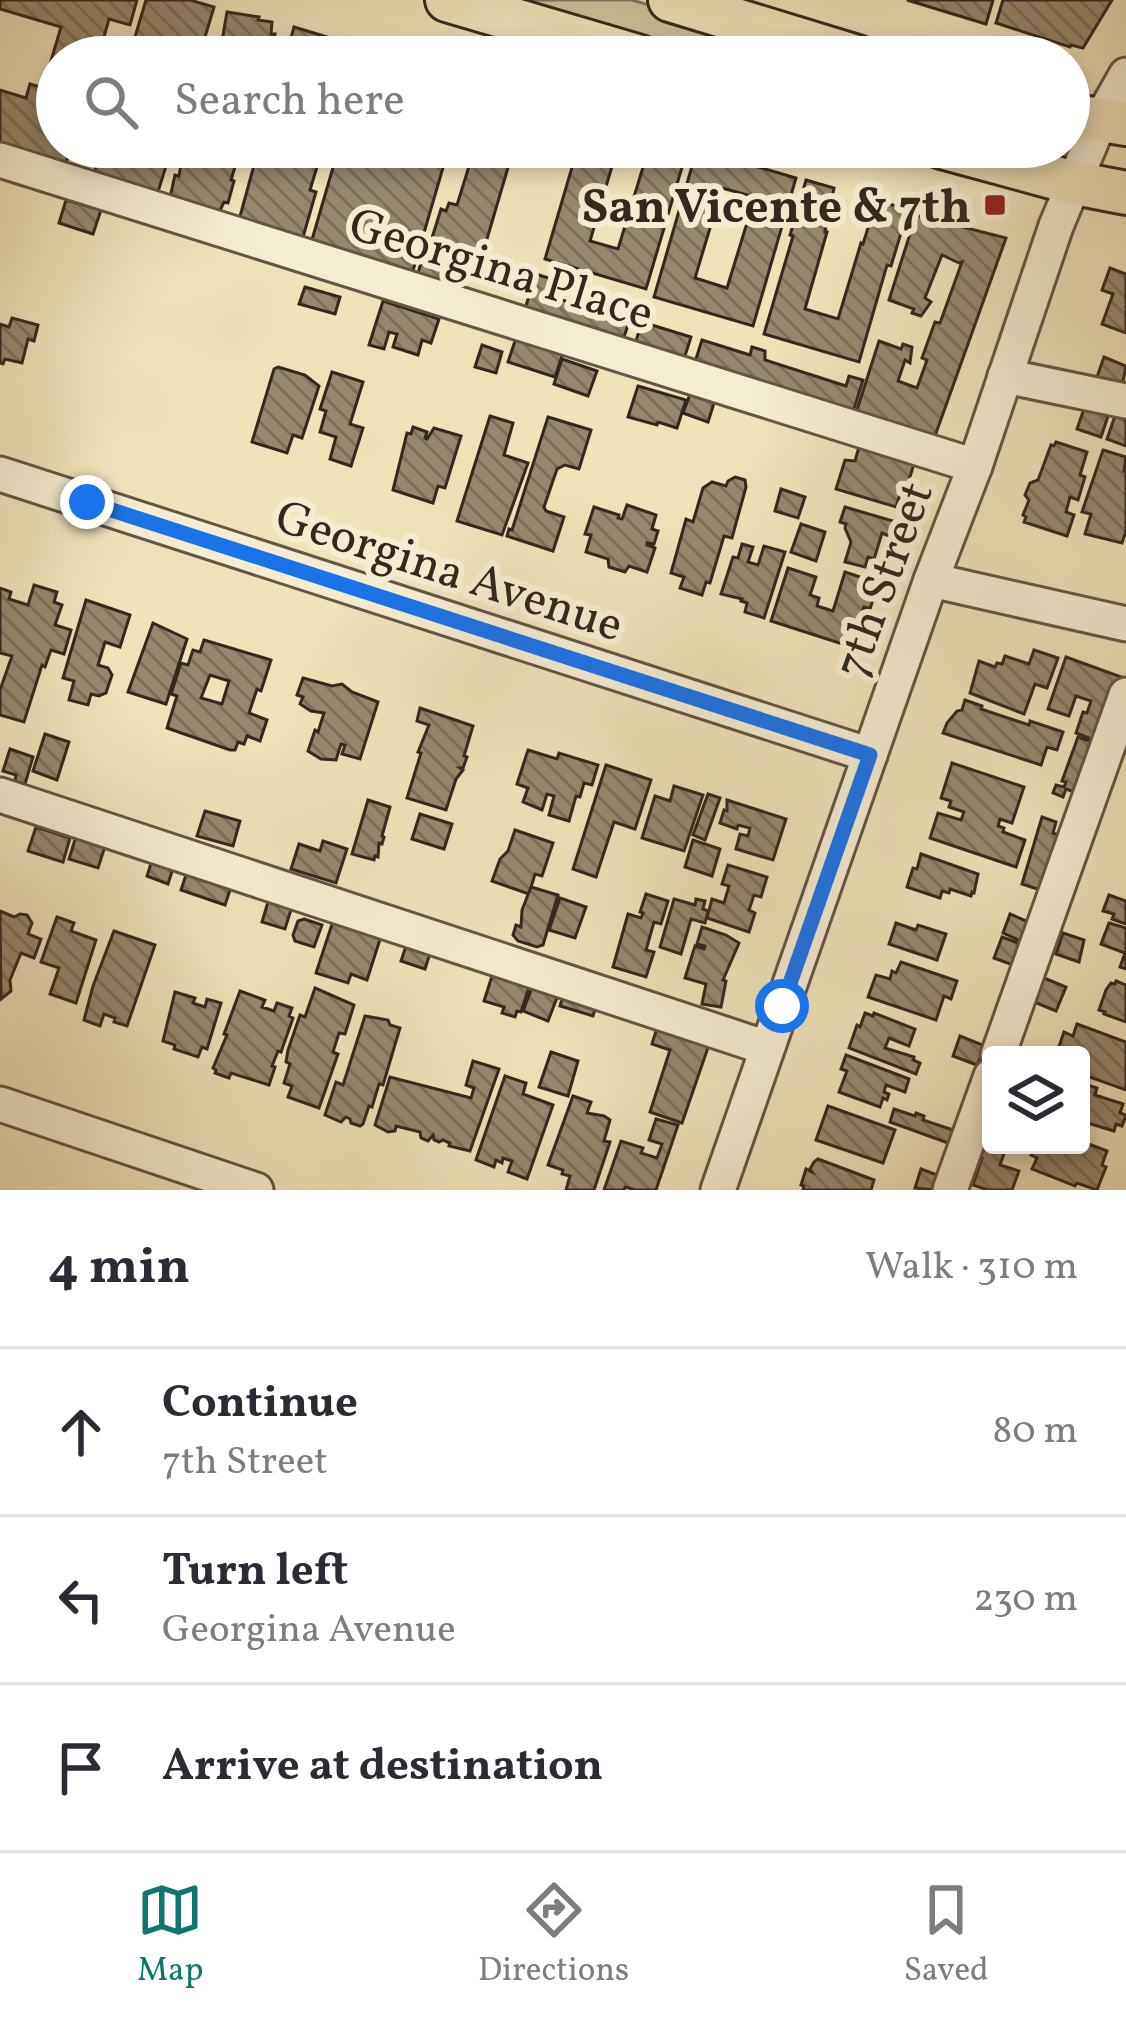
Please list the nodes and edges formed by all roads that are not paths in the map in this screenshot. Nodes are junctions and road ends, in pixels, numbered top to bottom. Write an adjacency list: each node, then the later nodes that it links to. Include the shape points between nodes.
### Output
1 (447, 0): 3 (main road)
2 (670, 0): 4 (main road)
3 (569, 36)
4 (788, 36)
5 (1126, 75): 6 (street, 7th Street)
6 (1098, 120)
7 (0, 160): 14 (street, Georgina Place)
8 (1019, 168): 10 (main road)
9 (1080, 168): 10 (street, 7th Street)
10 (1074, 183): 11 (main road); 12 (street, 7th Street)
11 (1126, 193)
12 (1005, 376): 13 (street); 14 (street, 7th Street)
13 (1126, 401)
14 (975, 466): 16 (street, 7th Street)
15 (0, 474): 19 (street, Georgina Avenue)
16 (932, 580): 17 (street); 19 (street, 7th Street)
17 (1126, 623)
18 (1126, 695): 21 (street)
19 (870, 755): 22 (street, 7th Street)
20 (0, 796): 22 (street)
21 (1001, 1046)
22 (766, 1048): 26 (street, 7th Street)
23 (982, 1101): 27 (street)
24 (0, 1104): 25 (street)
25 (256, 1190)
26 (718, 1190)
27 (950, 1190)

